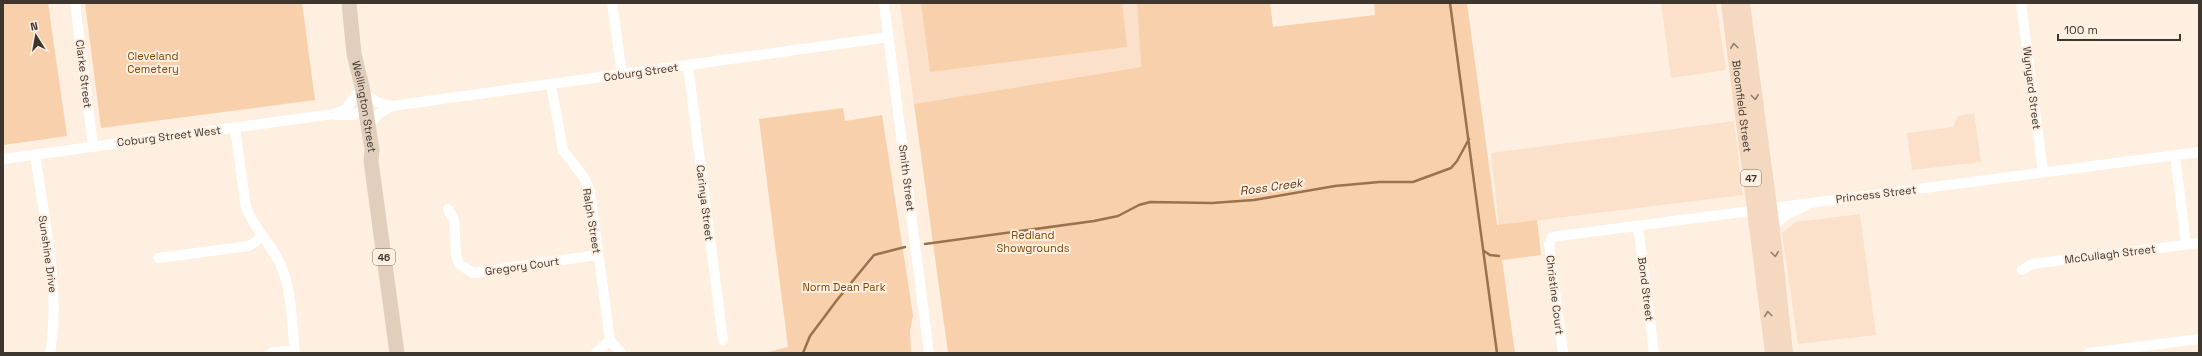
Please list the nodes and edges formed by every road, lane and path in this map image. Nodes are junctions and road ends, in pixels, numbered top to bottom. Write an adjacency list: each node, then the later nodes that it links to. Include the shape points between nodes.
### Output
1 (75, 3): 18 (street, Clarke Street)
2 (612, 3): 10 (street)
3 (884, 3): 8 (street, Smith Street)
4 (1729, 3): 27 (highway, Bloomfield Street / 47, one-way to 4)
5 (1742, 3): 27 (highway, Bloomfield Street / 47, one-way to 27)
6 (2021, 3): 24 (street, Wynyard Street)
7 (348, 6): 12 (main road, Wellington Street / 46)
8 (889, 38): 9 (street, Coburg Street); 46 (street, Smith Street)
9 (688, 66): 10 (street, Coburg Street); 39 (street, Carinya Street)
10 (622, 74): 11 (street, Coburg Street)
11 (552, 85): 13 (street, Coburg Street); 34 (street, Ralph Street, via 563,150 585,179 590,192)
12 (360, 94): 13 (street, Coburg Street); 14 (main road, Wellington Street / 46); 15 (street, Coburg Street West, via 346,109)
13 (392, 106): 16 (street, Coburg Street, via 378,114)
14 (363, 111): 15 (street, Coburg Street West, via 342,116); 16 (main road, Wellington Street / 46); 23 (main road, Wellington Street / 46, via 366,152)
15 (334, 114): 17 (street, Coburg Street West)
16 (368, 126): 23 (main road, Wellington Street / 46)
17 (235, 128): 18 (street, Coburg Street West); 30 (street, via 246,208)
18 (93, 146): 20 (street, Coburg Street West)
19 (2199, 152): 21 (street, Princess Street)
20 (35, 155): 22 (street, Coburg Street West); 41 (street, Sunshine Drive, via 54,298 54,332)
21 (2175, 155): 24 (street, Princess Street); 33 (street)
22 (3, 159)
23 (371, 161): 43 (main road, Wellington Street / 46)
24 (2043, 172): 25 (street, Princess Street)
25 (1812, 203): 27 (street, Princess Street); 29 (street, via 1784,216)
26 (448, 209): 34 (street, Gregory Court, via 454,220 458,264 473,274)
27 (1762, 209): 28 (street, Princess Street); 29 (highway, Bloomfield Street / 47); 49 (highway, Bloomfield Street / 47, one-way to 27)
28 (1638, 226): 31 (street, Princess Street); 48 (street, Bond Street)
29 (1772, 229): 50 (highway, Bloomfield Street / 47, one-way to 50)
30 (262, 237): 35 (street, via 249,246); 40 (street, via 278,258 285,277)
31 (1552, 237): 47 (street, Christine Court, via 1549,245)
32 (2199, 243): 33 (street, McCullagh Street)
33 (2186, 244): 36 (street, McCullagh Street, via 2032,264)
34 (597, 255): 38 (street, Ralph Street)
35 (158, 258)
36 (2022, 270)
37 (2199, 339): 51 (street)
38 (610, 340): 44 (street); 45 (street)
39 (723, 340)
40 (295, 351): 42 (street)
41 (50, 353)
42 (270, 353)
43 (397, 353)
44 (596, 353)
45 (621, 353)
46 (929, 353)
47 (1563, 353)
48 (1654, 353)
49 (1773, 353)
50 (1785, 353)
51 (2089, 353)

